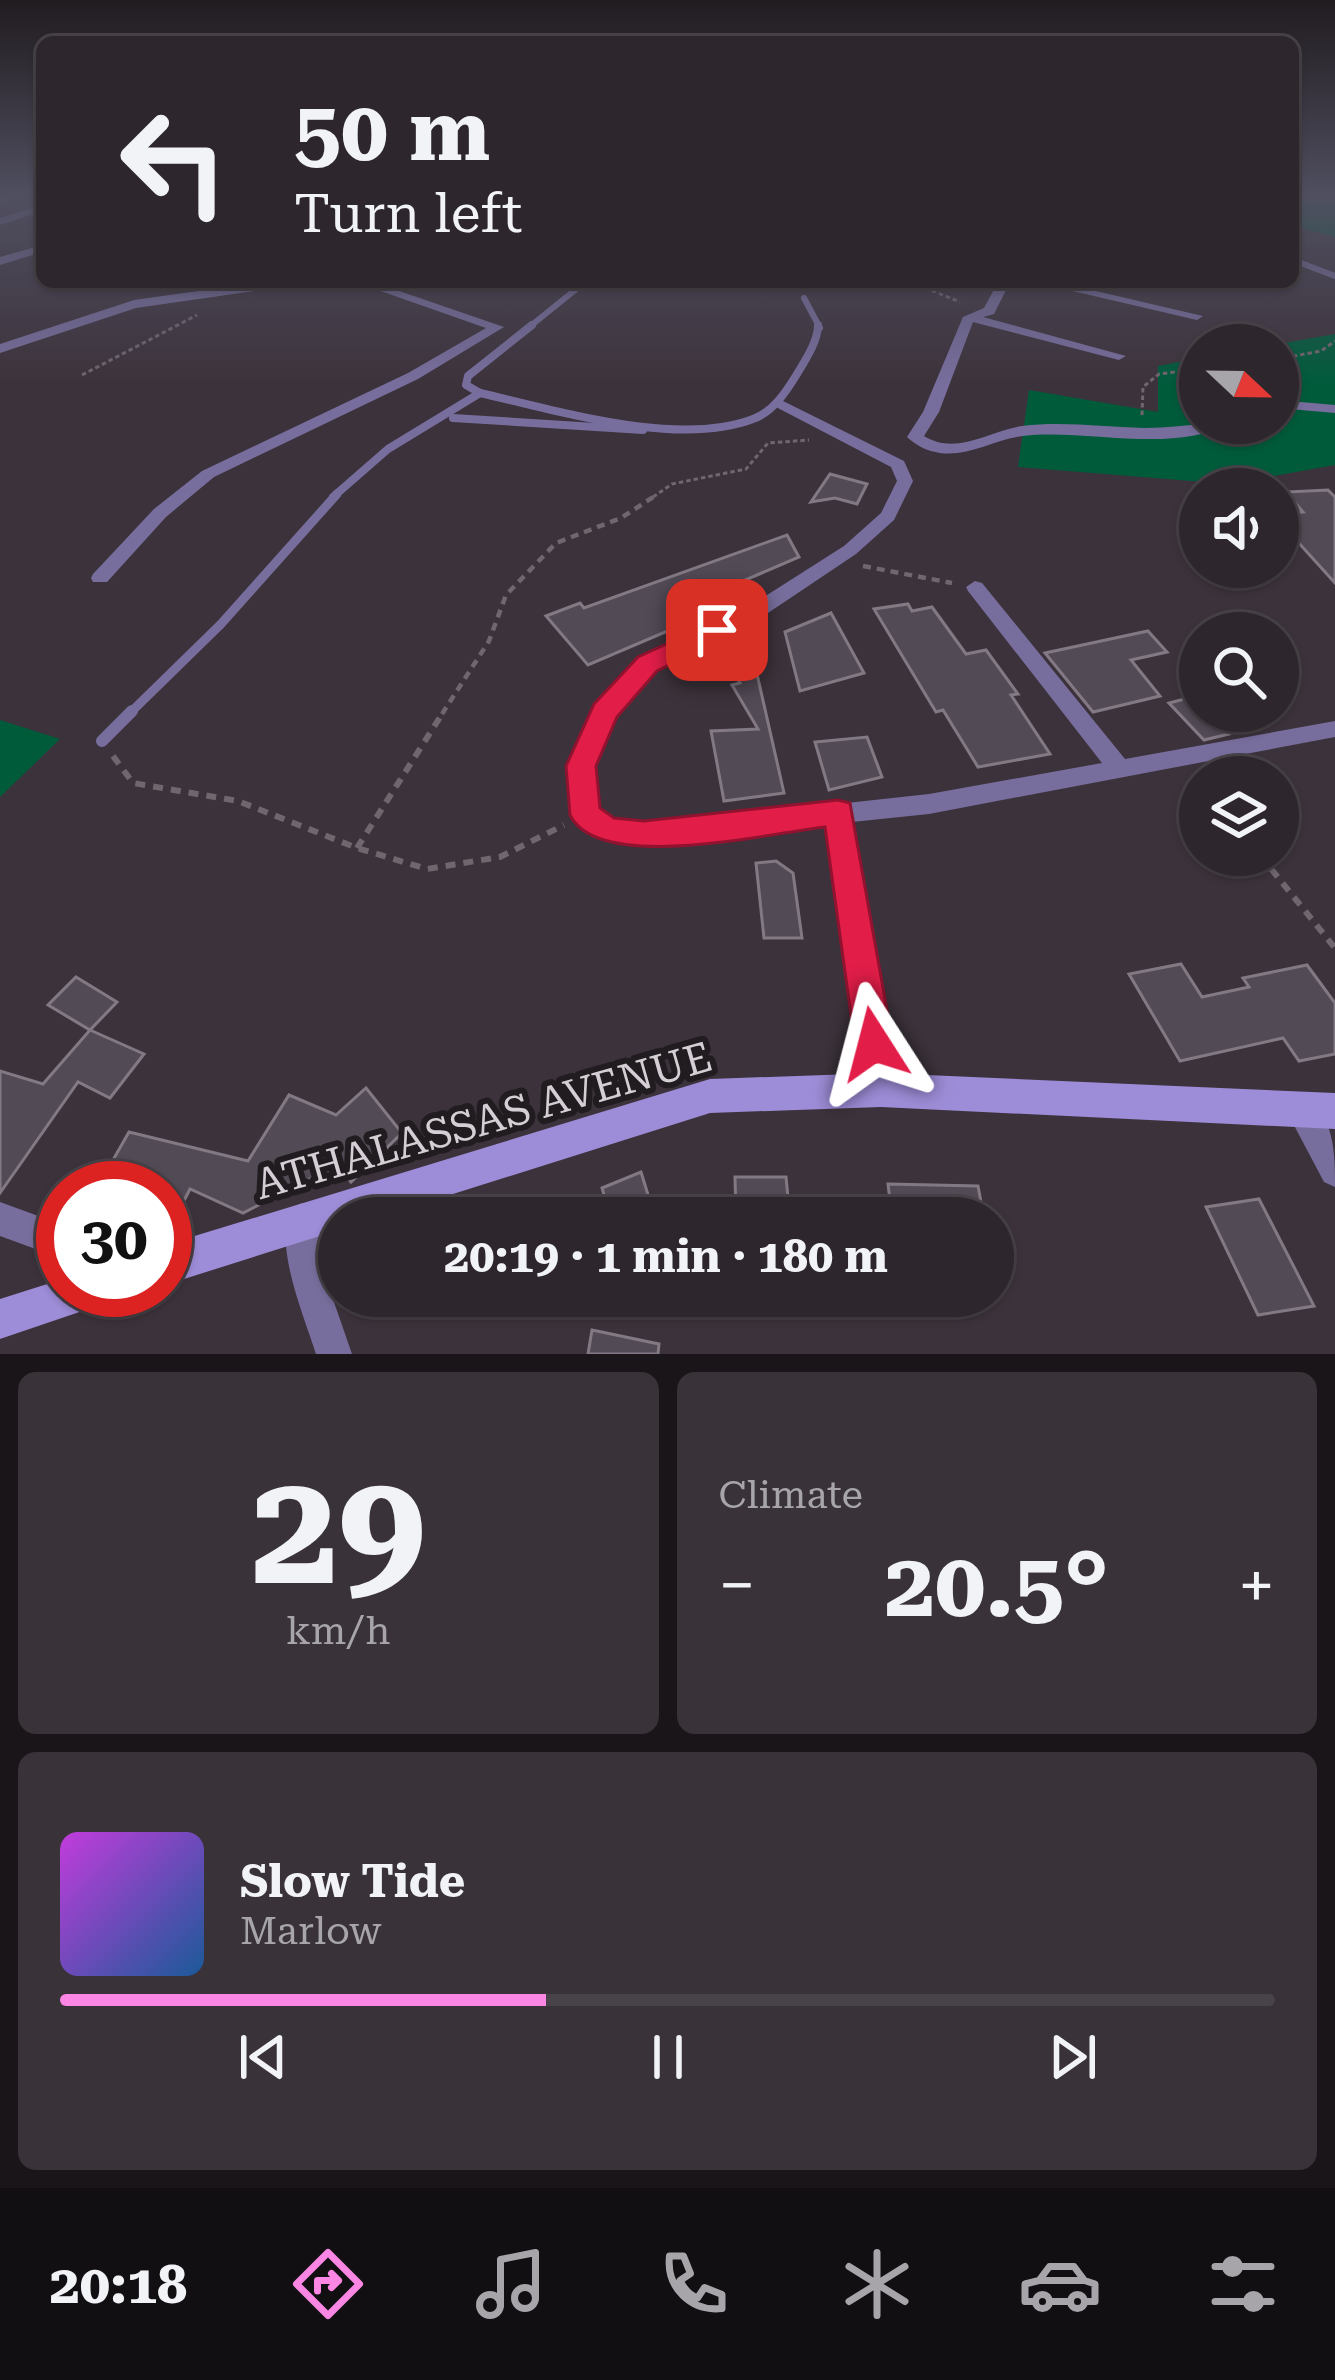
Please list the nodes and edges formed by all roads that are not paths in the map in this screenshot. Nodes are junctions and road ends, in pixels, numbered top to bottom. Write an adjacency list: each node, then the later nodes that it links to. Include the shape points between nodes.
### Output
1 (1299, 262): 2 (lane)
2 (1335, 276)
3 (247, 288): 13 (street, via 134,304)
4 (380, 288): 11 (street)
5 (578, 288): 12 (lane)
6 (1001, 288): 10 (street, via 989,311)
7 (1068, 288): 9 (street)
8 (804, 298): 16 (lane, via 820,328)
9 (1197, 316)
10 (969, 317): 14 (street); 20 (street, via 915,437 923,444 961,449 1020,430)
11 (497, 327): 12 (lane); 22 (street, via 208,474)
12 (523, 334): 15 (lane, via 468,376 466,385)
13 (0, 349)
14 (1119, 356)
15 (480, 393): 21 (lane); 25 (lane, via 388,449 329,500 221,624)
16 (779, 403): 21 (lane, via 718,429); 27 (street, via 898,464 905,481 888,516 834,560 752,614 647,664 604,712 581,766 585,815 608,831 644,835)
17 (1299, 406): 18 (street)
18 (1335, 409)
19 (453, 418): 21 (lane)
20 (1179, 427)
21 (658, 428)
22 (100, 578)
23 (975, 587): 26 (street)
24 (1335, 729): 26 (street)
25 (102, 741)
26 (1120, 769): 27 (street)
27 (838, 812): 28 (street)
28 (881, 1090): 29 (main road, ATHALASSAS AVENUE); 32 (main road, ATHALASSAS AVENUE, via 710,1096)
29 (1318, 1112): 30 (street)
30 (1335, 1172)
31 (0, 1219): 33 (street)
32 (302, 1220): 34 (main road, ATHALASSAS AVENUE); 37 (street, via 309,1279)
33 (36, 1232)
34 (192, 1256)
35 (36, 1307): 36 (main road)
36 (0, 1319)
37 (334, 1354)

